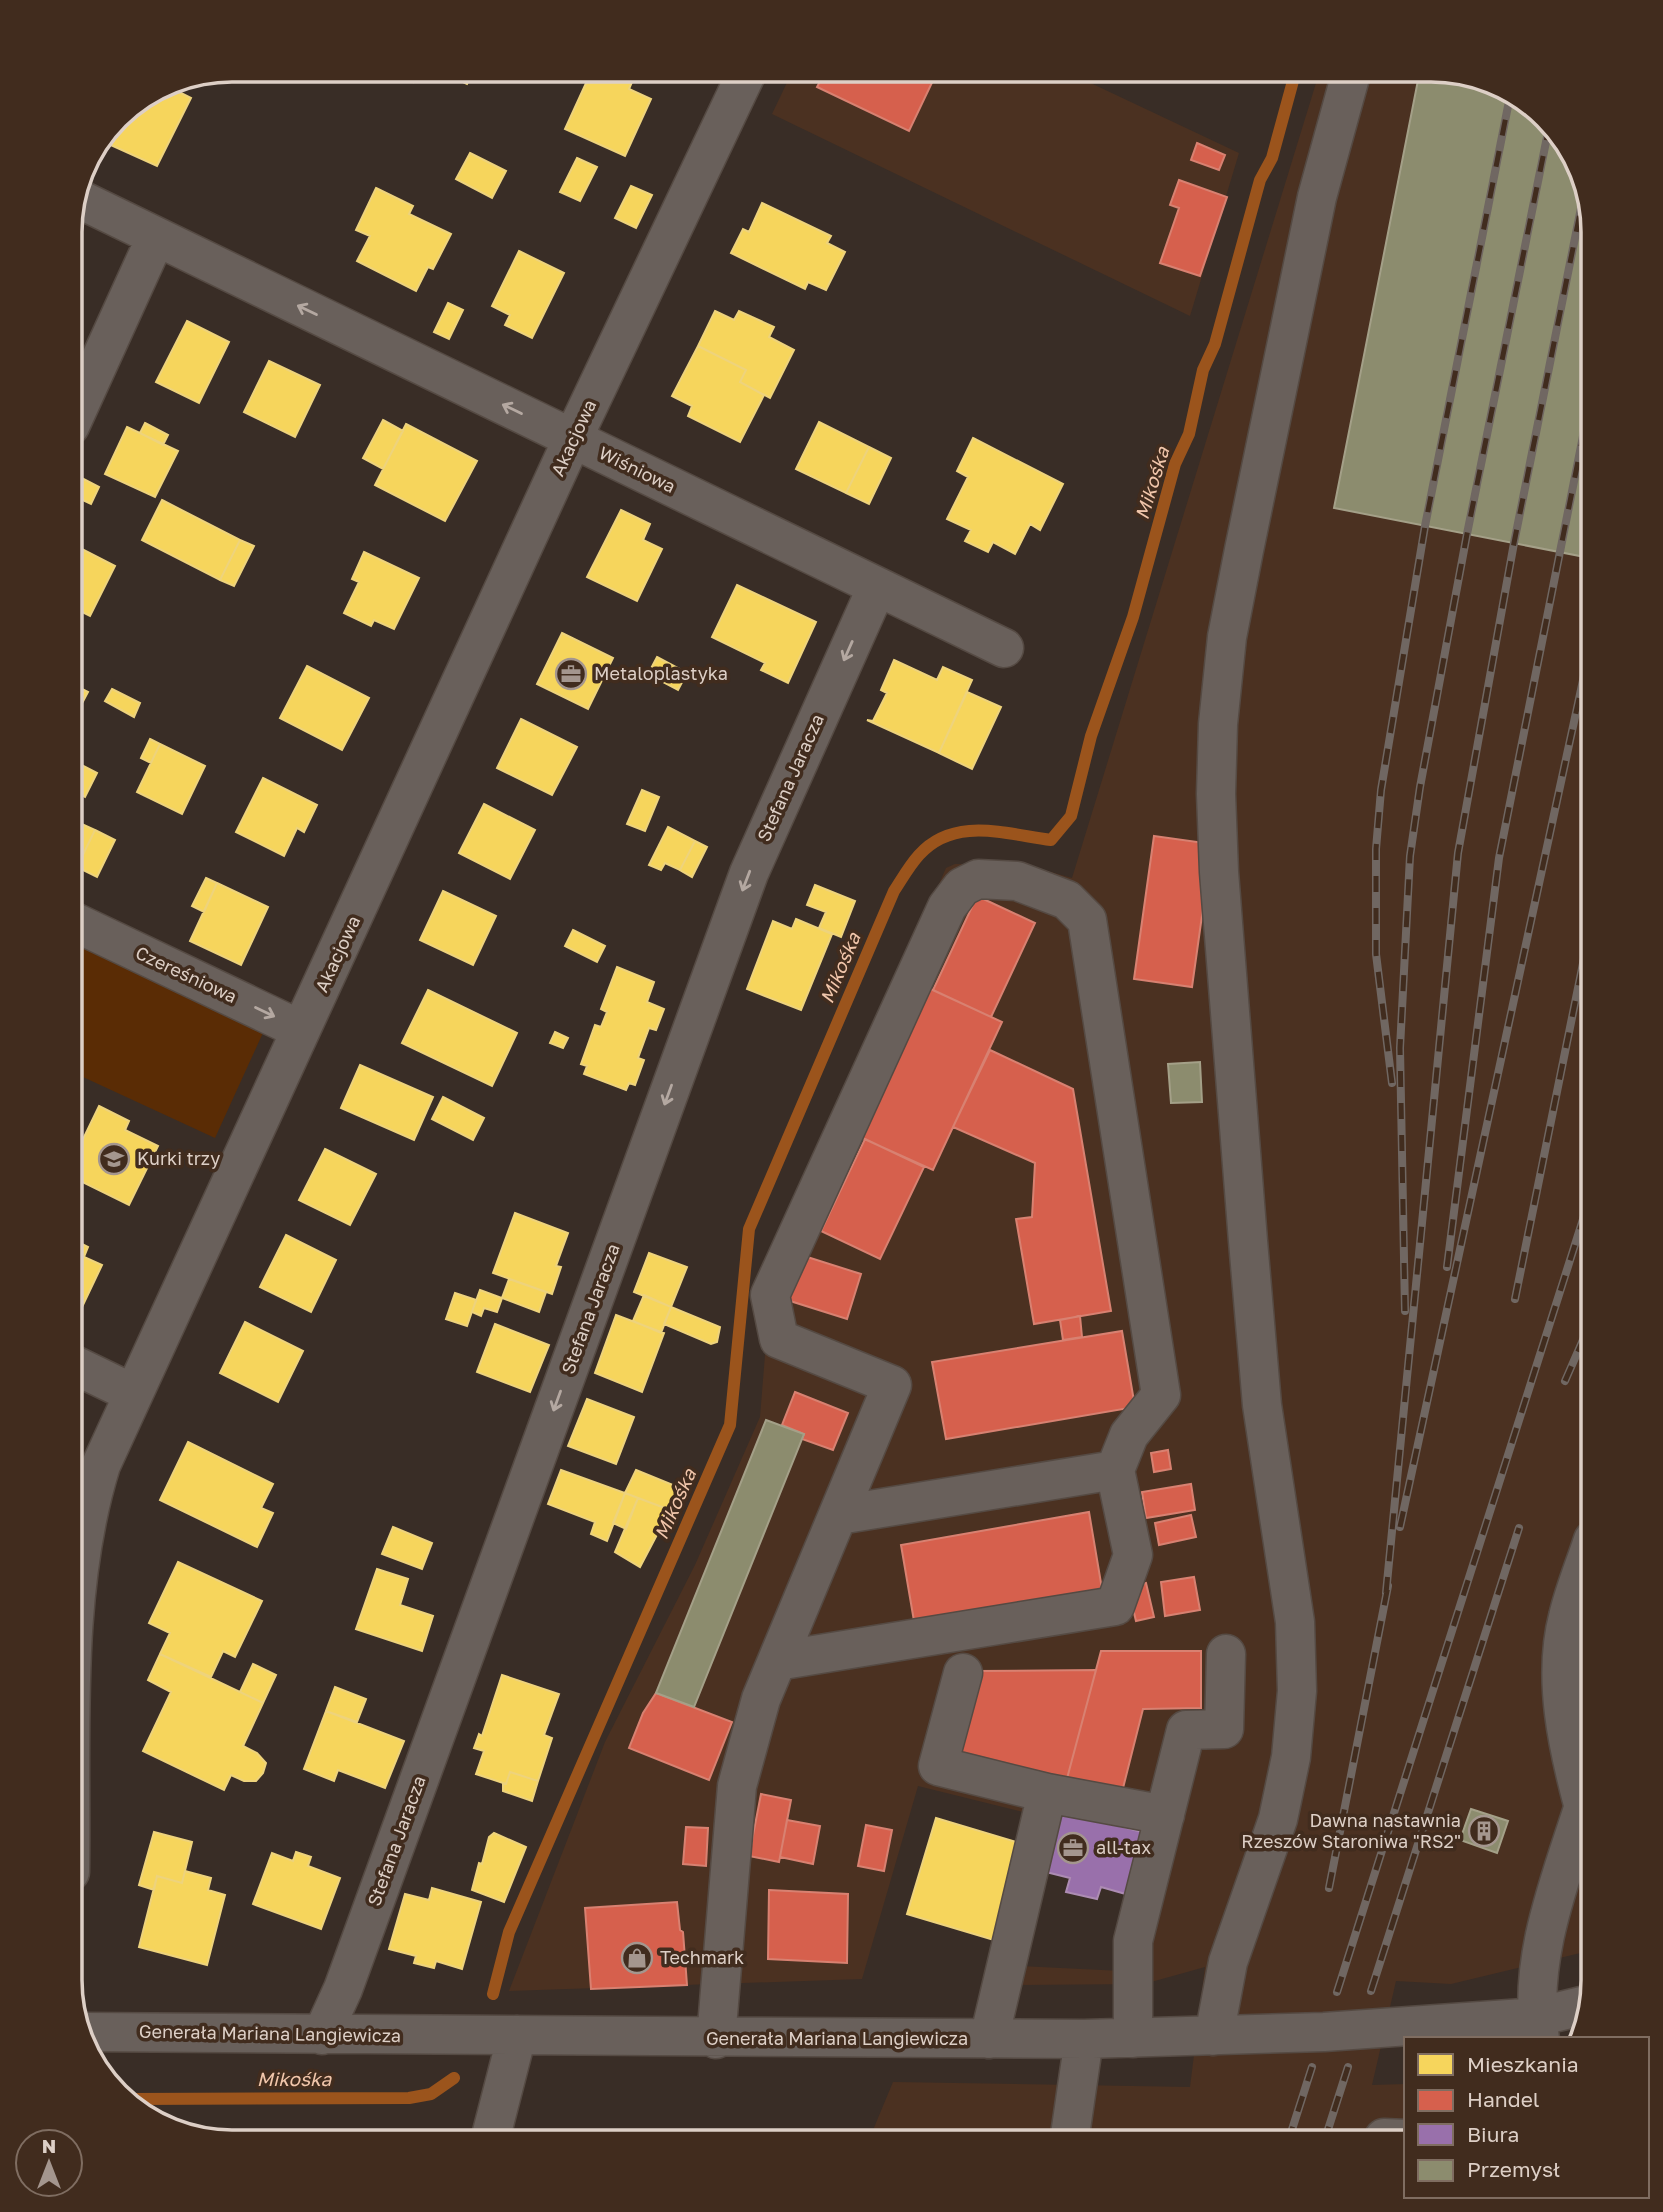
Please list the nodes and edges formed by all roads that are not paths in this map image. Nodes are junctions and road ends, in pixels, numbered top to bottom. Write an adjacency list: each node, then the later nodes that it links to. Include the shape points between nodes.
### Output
1 (742, 82): 6 (street, Akacjowa)
2 (1348, 83): 29 (street, via 1317,197 1244,550 1227,637 1218,724 1220,872 1248,1241 1262,1405 1295,1622 1297,1691 1291,1757 1278,1819 1228,1962)
3 (86, 203): 4 (street, Wiśniowa)
4 (156, 237): 5 (street); 6 (street, Wiśniowa, one-way to 4)
5 (83, 398)
6 (573, 439): 7 (street, Wiśniowa); 10 (street, Akacjowa)
7 (876, 589): 8 (street, Wiśniowa); 27 (street, Stefana Jaracza, one-way to 27, via 748,873 343,1989)
8 (1004, 649)
9 (83, 926): 10 (street, Czereśniowa, one-way to 10)
10 (302, 1030): 12 (street, Akacjowa)
11 (82, 1369): 12 (street)
12 (132, 1393): 15 (street, Akacjowa, via 101,1465)
13 (1115, 1470): 14 (street); 14 (street, via 1129,1435 1161,1395 1087,920 1067,900 1017,881 978,879 962,887 947,907 770,1295 779,1339 892,1385); 18 (street, via 1133,1555 1115,1606)
14 (839, 1515): 18 (street)
15 (82, 1538)
16 (1581, 1576): 20 (street, via 1567,1618 1562,1680 1573,1768)
17 (1226, 1654): 22 (street, via 1224,1730 1186,1730)
18 (778, 1661): 31 (street, via 761,1699 737,1786)
19 (963, 1673): 21 (street, via 938,1766)
20 (1581, 1781)
21 (1047, 1793): 22 (street); 32 (street)
22 (1165, 1815): 30 (street, via 1133,1941)
23 (1581, 1816): 25 (street, via 1543,1942)
24 (1578, 2009): 25 (street, Generała Mariana Langiewicza)
25 (1539, 2028): 29 (street, Generała Mariana Langiewicza)
26 (92, 2032): 27 (street, Generała Mariana Langiewicza)
27 (322, 2035): 28 (street, Generała Mariana Langiewicza)
28 (517, 2035): 31 (street, Generała Mariana Langiewicza); 34 (street)
29 (1214, 2036): 30 (street, Generała Mariana Langiewicza)
30 (1133, 2038): 33 (street, Generała Mariana Langiewicza)
31 (716, 2039): 32 (street, Generała Mariana Langiewicza)
32 (989, 2039): 33 (street, Generała Mariana Langiewicza)
33 (1084, 2039): 35 (street)
34 (493, 2130)
35 (1071, 2130)

